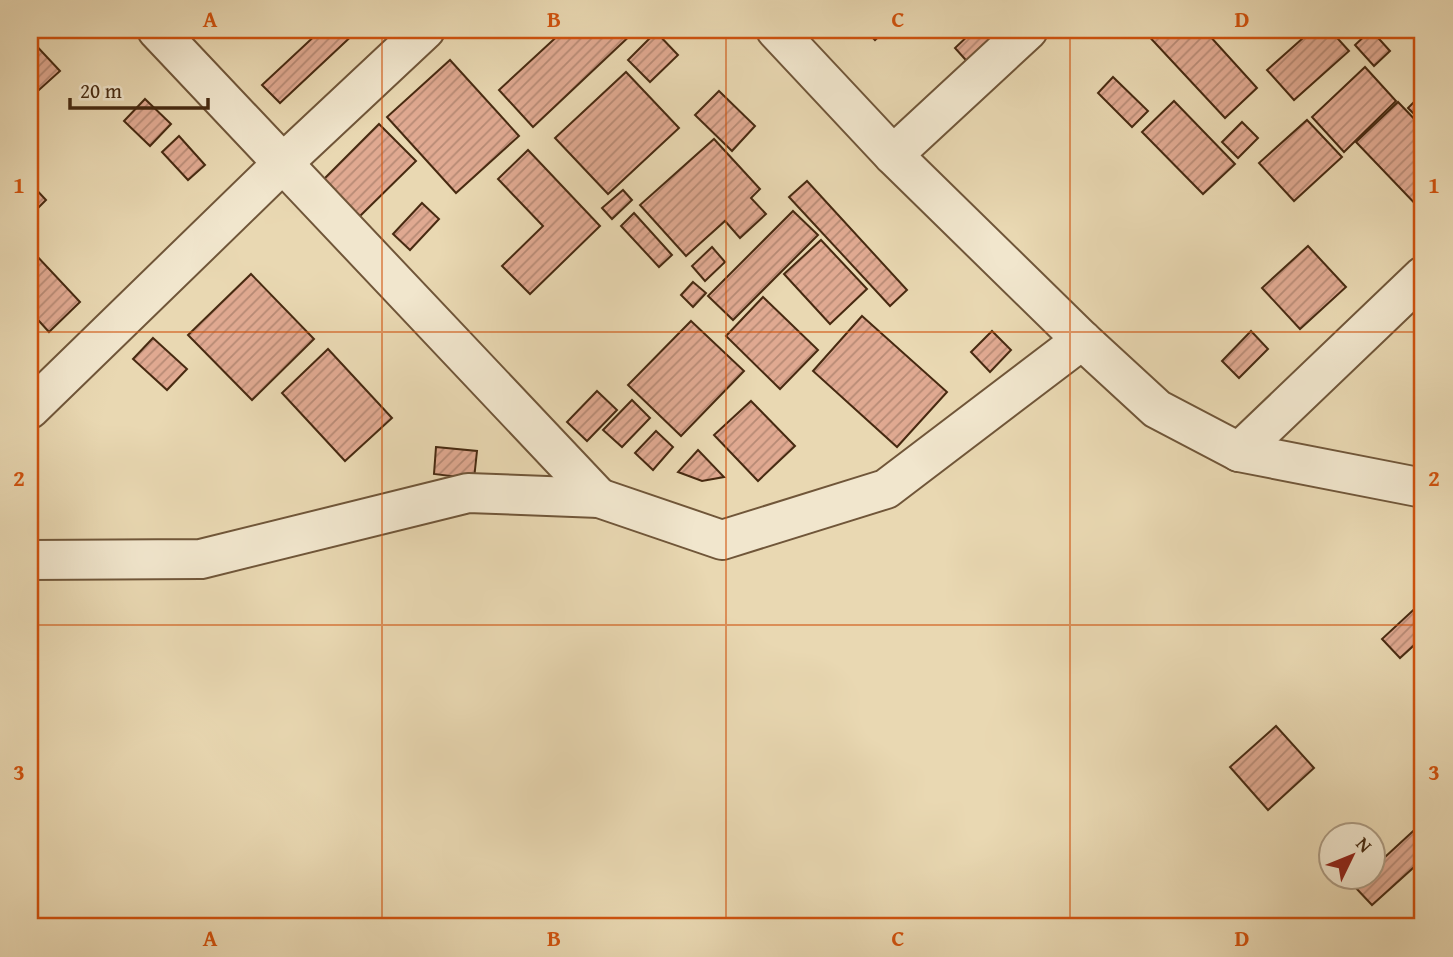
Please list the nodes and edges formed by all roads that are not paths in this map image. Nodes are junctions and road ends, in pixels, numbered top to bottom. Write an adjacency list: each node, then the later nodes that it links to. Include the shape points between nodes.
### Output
1 (157, 30): 6 (street)
2 (425, 30): 6 (street)
3 (776, 30): 5 (street)
4 (1028, 30): 5 (street)
5 (893, 155): 8 (street)
6 (282, 163): 9 (street); 12 (street)
7 (1423, 276): 10 (street)
8 (1082, 340): 10 (street, via 1157,409); 12 (street, via 886,489 722,540)
9 (30, 409)
10 (1239, 452): 11 (street)
11 (1423, 488)
12 (599, 498): 13 (street, via 468,493 201,559)
13 (30, 560)

